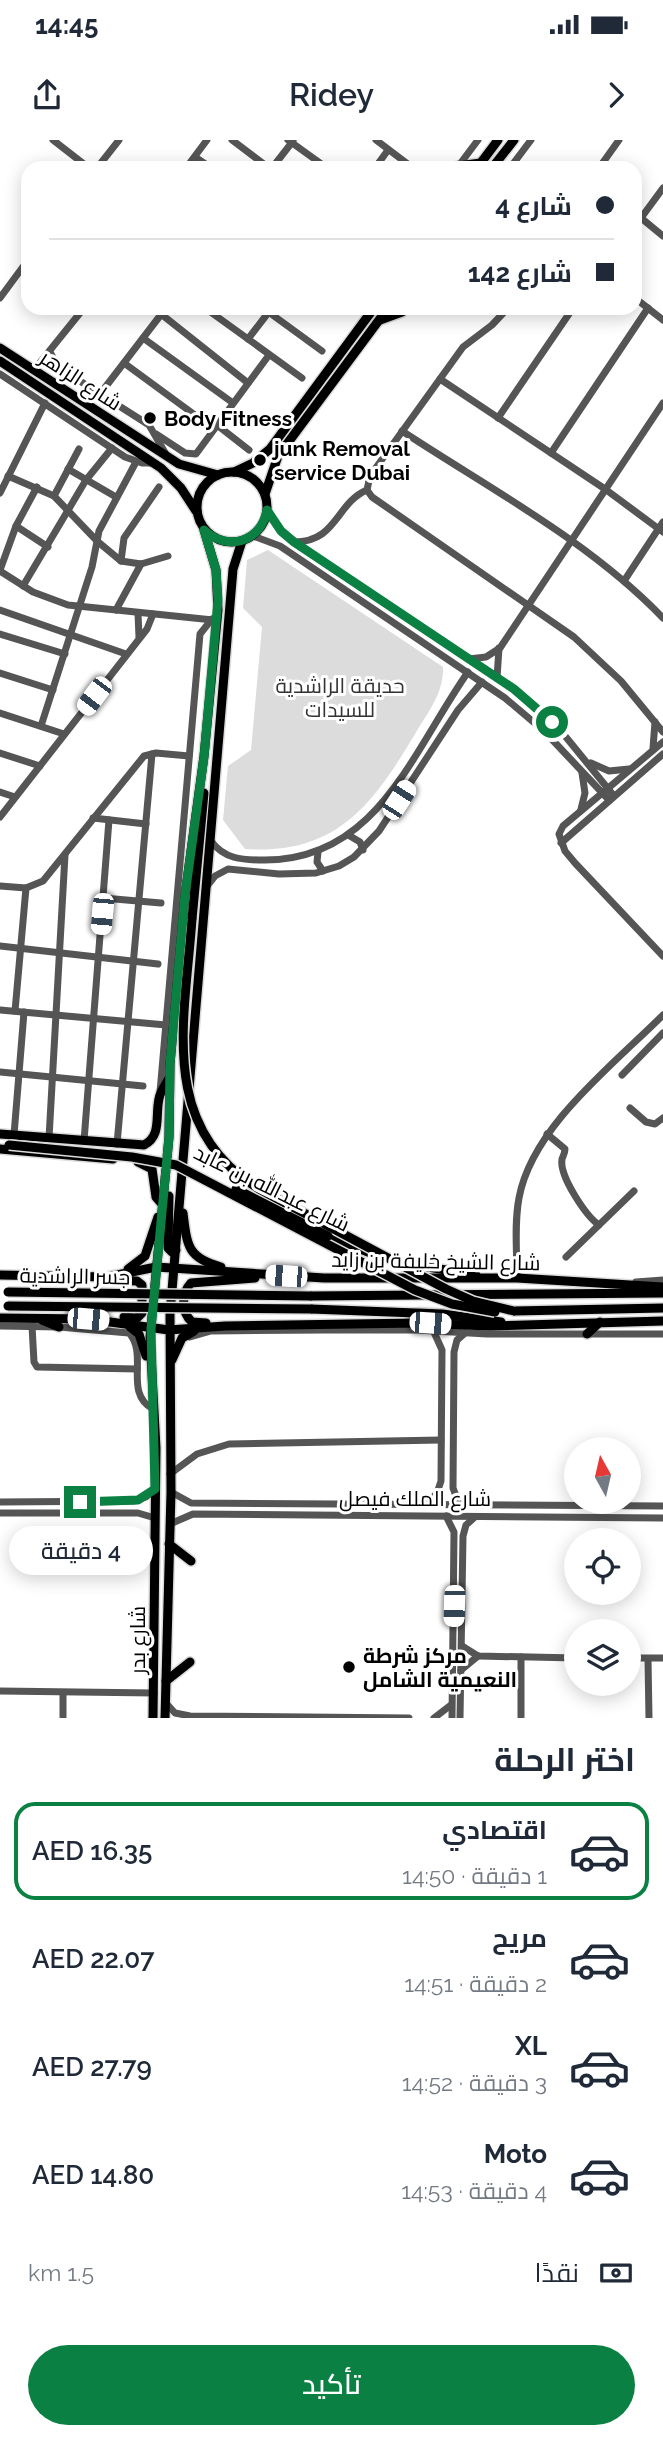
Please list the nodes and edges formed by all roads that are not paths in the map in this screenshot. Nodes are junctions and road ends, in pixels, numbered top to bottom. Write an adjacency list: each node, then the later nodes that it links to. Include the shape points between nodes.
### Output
1 (54, 140): 15 (street)
2 (119, 140): 16 (street)
3 (207, 140): 14 (street)
4 (232, 140): 19 (street)
5 (376, 140): 13 (street)
6 (392, 140): 13 (street)
7 (478, 140): 24 (street)
8 (498, 140): 25 (main road)
9 (514, 140): 26 (main road)
10 (531, 140): 27 (street)
11 (619, 140): 28 (street)
12 (291, 141): 20 (street); 21 (street)
13 (387, 149): 22 (street); 23 (street)
14 (195, 157): 17 (street); 18 (street)
15 (80, 161)
16 (102, 161)
17 (192, 161)
18 (201, 161)
19 (261, 161)
20 (276, 161)
21 (317, 161)
22 (379, 161)
23 (403, 161)
24 (462, 161)
25 (483, 161)
26 (498, 161)
27 (515, 161)
28 (604, 161)
29 (663, 188): 30 (street)
30 (642, 211)
31 (642, 218): 32 (street)
32 (663, 236)
33 (21, 270): 34 (street)
34 (0, 298)
35 (642, 303): 36 (street)
36 (648, 308): 48 (street); 78 (street)
37 (79, 315): 54 (street)
38 (160, 315): 50 (street)
39 (168, 315): 62 (street)
40 (215, 315): 51 (street)
41 (263, 315): 51 (street)
42 (275, 315): 53 (street)
43 (369, 315): 83 (main road, via 270,449)
44 (383, 315): 49 (main road)
45 (394, 315): 49 (main road)
46 (503, 315): 61 (street, via 463,347)
47 (568, 315): 70 (street)
48 (663, 320)
49 (379, 321): 92 (main road, via 278,456)
50 (143, 338): 57 (street); 67 (street)
51 (248, 339): 55 (street)
52 (0, 348): 58 (main road, شارع الزاهر)
53 (322, 351)
54 (49, 353): 58 (street); 63 (street, via 55,365)
55 (269, 355): 60 (street); 62 (street)
56 (0, 361): 65 (main road, شارع الزاهر)
57 (124, 363): 63 (street); 72 (street)
58 (37, 372): 66 (main road, شارع الزاهر)
59 (0, 374): 64 (street)
60 (302, 378)
61 (440, 379): 70 (street); 73 (street)
62 (248, 383): 67 (street)
63 (100, 394): 74 (street, via 145,421)
64 (45, 402): 75 (street); 85 (street)
65 (64, 403): 66 (main road, via 77,408); 81 (main road, شارع الزاهر)
66 (83, 403): 79 (main road, شارع الزاهر)
67 (233, 403): 72 (street)
68 (663, 403): 69 (street)
69 (654, 417): 71 (street); 89 (street)
70 (498, 418): 78 (street)
71 (663, 424)
72 (215, 427): 74 (street, via 196,454 185,453); 77 (street)
73 (402, 431): 90 (street, via 368,478); 104 (street)
74 (156, 434): 79 (street)
75 (112, 448): 80 (street); 86 (street)
76 (79, 449): 82 (street)
77 (249, 450)
78 (551, 453): 89 (street)
79 (167, 457): 84 (main road, شارع الزاهر, via 186,468)
80 (136, 462): 81 (street); 94 (street)
81 (153, 463): 97 (main road, شارع الزاهر, via 181,488)
82 (68, 469): 86 (street); 93 (street)
83 (233, 472): 84 (main road); 92 (main road, via 249,477)
84 (218, 475): 97 (main road, via 201,488)
85 (8, 476): 87 (street); 91 (street)
86 (86, 480): 94 (street); 95 (street)
87 (37, 487): 93 (street); 98 (street)
88 (159, 487): 108 (street, via 124,538)
89 (605, 489): 99 (street); 104 (street)
90 (367, 490): 105 (street, via 322,535); 113 (street)
91 (0, 494)
92 (265, 494): 96 (main road)
93 (54, 496): 95 (street)
94 (116, 497): 102 (street)
95 (68, 508): 102 (street); 106 (street)
96 (267, 510): 101 (main road); 105 (street)
97 (196, 511): 100 (main road)
98 (16, 526): 106 (street); 110 (street)
99 (662, 527): 111 (street)
100 (204, 530): 103 (main road, via 221,541); 121 (main road, شارع بدر, via 216,570)
101 (253, 536): 103 (main road); 130 (street, via 280,546)
102 (97, 541): 108 (street); 114 (street)
103 (242, 541): 161 (main road, شارع بدر, via 233,569)
104 (570, 541): 111 (street); 113 (street)
105 (294, 542): 129 (street)
106 (48, 547): 112 (street)
107 (168, 556): 109 (street)
108 (121, 561): 109 (street)
109 (141, 564): 116 (street)
110 (0, 570): 112 (street)
111 (624, 581): 120 (street)
112 (23, 586): 114 (street)
113 (527, 604): 126 (street); 136 (street, via 598,658)
114 (81, 606): 116 (street); 124 (street)
115 (0, 610): 124 (street)
116 (116, 610): 117 (street)
117 (138, 613): 118 (street); 125 (street)
118 (153, 614): 119 (street); 125 (street)
119 (185, 617): 121 (street); 123 (street, via 197,625)
120 (663, 618)
121 (214, 620): 123 (street); 149 (main road, شارع بدر)
122 (0, 634): 127 (street)
123 (200, 634): 144 (street)
124 (71, 635): 127 (street); 128 (street)
125 (139, 637): 128 (street)
126 (499, 648): 129 (street, via 486,657); 132 (street)
127 (65, 654): 134 (street)
128 (126, 654): 139 (street)
129 (469, 659): 132 (street)
130 (468, 672): 133 (street); 160 (street, via 390,792)
131 (0, 673): 134 (street)
132 (497, 677): 146 (street, via 540,710)
133 (482, 682): 148 (street, via 525,714); 163 (street, via 469,694)
134 (53, 690): 137 (street)
135 (0, 713): 137 (street)
136 (655, 722): 138 (street); 141 (street)
137 (41, 726): 139 (street)
138 (663, 732)
139 (64, 734): 147 (street)
140 (663, 742): 141 (street)
141 (653, 748): 150 (street)
142 (0, 752): 147 (street)
143 (152, 754): 144 (street); 157 (street, via 138,761); 159 (street)
144 (190, 756): 187 (street)
145 (663, 756): 154 (street)
146 (588, 760): 150 (street, via 609,771); 151 (street)
147 (40, 766): 153 (street)
148 (578, 766): 151 (street); 155 (street, via 585,786)
149 (203, 767): 192 (main road, شارع بدر, via 185,895); 232 (main road, شارع بدر, bridge, via 184,1074 192,1109 215,1151 259,1189 446,1290)
150 (630, 769): 151 (street)
151 (605, 790): 154 (street); 155 (street)
152 (0, 792): 153 (street)
153 (15, 797): 156 (street)
154 (611, 798): 162 (street)
155 (579, 813): 162 (street, via 561,828)
156 (0, 817)
157 (93, 818): 158 (street); 165 (street)
158 (109, 820): 159 (street); 170 (street)
159 (146, 824): 171 (street)
160 (350, 836): 163 (street); 164 (street)
161 (211, 841): 164 (street, via 224,855 247,859 277,860); 168 (main road, شارع بدر)
162 (561, 843): 176 (street)
163 (363, 850): 166 (street)
164 (318, 852): 166 (street, via 317,862)
165 (65, 855): 169 (street, via 43,881); 175 (street)
166 (323, 871): 168 (street, via 279,874 228,869)
167 (0, 887): 169 (street)
168 (207, 887): 210 (main road, شارع بدر)
169 (26, 888): 174 (street)
170 (103, 898): 171 (street); 177 (street)
171 (139, 901): 172 (street); 178 (street)
172 (161, 903)
173 (0, 946): 174 (street)
174 (20, 948): 175 (street); 181 (street)
175 (61, 953): 177 (street); 183 (street)
176 (663, 956)
177 (98, 957): 178 (street); 185 (street)
178 (134, 961): 179 (street); 186 (street)
179 (158, 964)
180 (0, 1010): 181 (street)
181 (15, 1012): 182 (street)
182 (24, 1012): 183 (street); 190 (street)
183 (58, 1015): 185 (street); 193 (street)
184 (663, 1015): 200 (street)
185 (93, 1018): 186 (street); 194 (street)
186 (129, 1022): 187 (street); 195 (street)
187 (166, 1025): 197 (street)
188 (663, 1033): 191 (street)
189 (0, 1072): 190 (street)
190 (19, 1074): 193 (street); 203 (street)
191 (622, 1074)
192 (170, 1076): 197 (main road); 201 (main road, شارع بدر)
193 (54, 1077): 194 (street); 202 (street)
194 (88, 1081): 195 (street); 204 (street)
195 (123, 1084): 196 (street); 205 (street)
196 (143, 1086)
197 (159, 1101): 201 (main road); 206 (main road, via 155,1136)
198 (630, 1108): 199 (street, via 649,1123)
199 (663, 1118)
200 (547, 1134): 212 (street, via 565,1149 562,1161 568,1182 585,1213); 223 (street, via 530,1163 519,1197)
201 (169, 1137): 208 (main road, شارع بدر)
202 (49, 1138): 203 (main road); 204 (main road)
203 (5, 1141): 207 (main road); 222 (main road, شارع عبدالله بن عابد, bridge, via 180,1161 328,1236 385,1259); 232 (main road, شارع عبدالله بن عابد, bridge, via 176,1166 424,1294 472,1309)
204 (84, 1141): 205 (main road)
205 (117, 1144): 206 (main road)
206 (139, 1146): 207 (main road, via 153,1153 150,1161)
207 (141, 1162): 211 (main road, via 152,1169)
208 (165, 1177): 211 (main road, شارع بدر); 213 (main road, via 167,1248)
209 (635, 1191): 212 (street)
210 (181, 1193): 213 (main road, شارع بدر); 218 (main road, via 186,1238 194,1254 204,1262)
211 (162, 1209): 216 (main road, شارع بدر); 221 (main road, via 145,1256 134,1266)
212 (599, 1225): 214 (street)
213 (176, 1250): 217 (main road, شارع بدر)
214 (566, 1257)
215 (93, 1267): 221 (main road)
216 (156, 1267): 217 (main road, شارع الشيخ خليفة بن زايد); 221 (main road, شارع الشيخ خليفة بن زايد); 243 (main road, شارع بدر)
217 (175, 1268): 218 (main road, شارع الشيخ خليفة بن زايد); 245 (main road, شارع بدر)
218 (243, 1273): 219 (main road, شارع الشيخ خليفة بن زايد)
219 (266, 1274): 222 (main road, شارع الشيخ خليفة بن زايد); 240 (main road, via 251,1279 196,1280 187,1286 184,1303 189,1320)
220 (0, 1275): 221 (main road, شارع الشيخ خليفة بن زايد)
221 (105, 1277): 233 (main road, via 140,1282 142,1313 133,1318 97,1315)
222 (484, 1278): 223 (main road, شارع الشيخ خليفة بن زايد)
223 (517, 1278): 225 (main road, شارع الشيخ خليفة بن زايد)
224 (663, 1280): 225 (street)
225 (624, 1283): 226 (main road, شارع الشيخ خليفة بن زايد)
226 (663, 1287)
227 (4, 1292): 229 (main road, جسر الراشدية, bridge)
228 (663, 1293): 229 (main road, شارع الشيخ خليفة بن زايد)
229 (310, 1296)
230 (4, 1306): 239 (main road, جسر الراشدية, bridge, via 311,1309 442,1314)
231 (663, 1308): 232 (main road, شارع بدر)
232 (514, 1311)
233 (77, 1319): 234 (main road); 237 (main road)
234 (88, 1319): 243 (main road); 254 (main road, via 136,1331)
235 (1, 1321): 237 (main road)
236 (663, 1321): 238 (main road)
237 (35, 1322): 241 (main road); 252 (street, via 37,1367)
238 (600, 1322): 239 (main road); 247 (main road)
239 (510, 1324): 240 (main road)
240 (225, 1326): 242 (main road)
241 (59, 1327): 252 (street, via 129,1333 135,1341)
242 (200, 1328): 245 (main road); 249 (main road, via 186,1334)
243 (151, 1329): 245 (main road); 254 (main road, شارع بدر)
244 (433, 1330): 246 (street); 249 (street, via 211,1331); 250 (street, via 440,1341)
245 (169, 1331): 253 (main road, شارع بدر)
246 (465, 1333): 247 (street); 251 (street, via 455,1344)
247 (587, 1334): 248 (street)
248 (663, 1334)
249 (176, 1348): 253 (main road)
250 (442, 1362): 251 (street, via 450,1357); 256 (street)
251 (454, 1362): 259 (street)
252 (137, 1369): 255 (street, via 140,1398)
253 (170, 1369): 257 (main road, شارع بدر)
254 (150, 1370): 255 (main road, شارع بدر)
255 (153, 1409): 260 (main road, شارع بدر)
256 (441, 1440): 257 (street, via 237,1443 213,1448); 258 (street)
257 (170, 1474): 261 (main road, شارع بدر)
258 (441, 1477): 259 (street, via 445,1481); 265 (street, via 437,1493)
259 (453, 1478): 266 (street)
260 (155, 1489): 263 (street, via 138,1500); 273 (main road, شارع بدر)
261 (171, 1492): 264 (street, شارع الملك فيصل, via 191,1503); 275 (main road, شارع بدر)
262 (0, 1502): 263 (street)
263 (107, 1502): 269 (street)
264 (239, 1503): 265 (street, شارع الملك فيصل); 270 (street, via 234,1509)
265 (426, 1504): 266 (street, شارع الملك فيصل)
266 (459, 1504): 267 (street, شارع الملك فيصل)
267 (663, 1506)
268 (0, 1513): 269 (street)
269 (108, 1513): 273 (street)
270 (238, 1515): 271 (street, شارع الملك فيصل); 275 (street, شارع الملك فيصل, via 193,1514)
271 (446, 1516): 272 (street, شارع الملك فيصل); 278 (street, via 454,1532)
272 (475, 1516): 274 (street, شارع الملك فيصل); 279 (street, via 463,1536)
273 (155, 1518): 292 (main road, شارع بدر)
274 (663, 1518)
275 (170, 1524): 276 (main road, شارع بدر)
276 (169, 1544): 277 (main road); 289 (main road, شارع بدر)
277 (191, 1561)
278 (454, 1606): 279 (street); 294 (street)
279 (463, 1607): 280 (street)
280 (462, 1646): 281 (street); 288 (street)
281 (478, 1657): 282 (street); 288 (street)
282 (521, 1657): 283 (street); 306 (street)
283 (564, 1658)
284 (663, 1658): 286 (street)
285 (641, 1659): 286 (street)
286 (648, 1659): 307 (street)
287 (190, 1662): 289 (main road)
288 (461, 1670): 305 (street)
289 (166, 1681): 293 (main road, شارع بدر)
290 (0, 1692): 291 (street)
291 (63, 1693): 292 (street); 297 (street)
292 (154, 1693): 298 (main road, شارع بدر)
293 (165, 1702): 295 (street); 299 (main road, شارع بدر)
294 (452, 1704): 303 (street); 304 (street)
295 (185, 1717): 296 (street)
296 (242, 1717): 300 (street)
297 (63, 1718)
298 (153, 1718)
299 (165, 1718)
300 (310, 1718): 301 (street)
301 (374, 1718): 302 (street)
302 (409, 1718)
303 (434, 1718)
304 (452, 1718)
305 (460, 1718)
306 (521, 1718)
307 (649, 1718)

